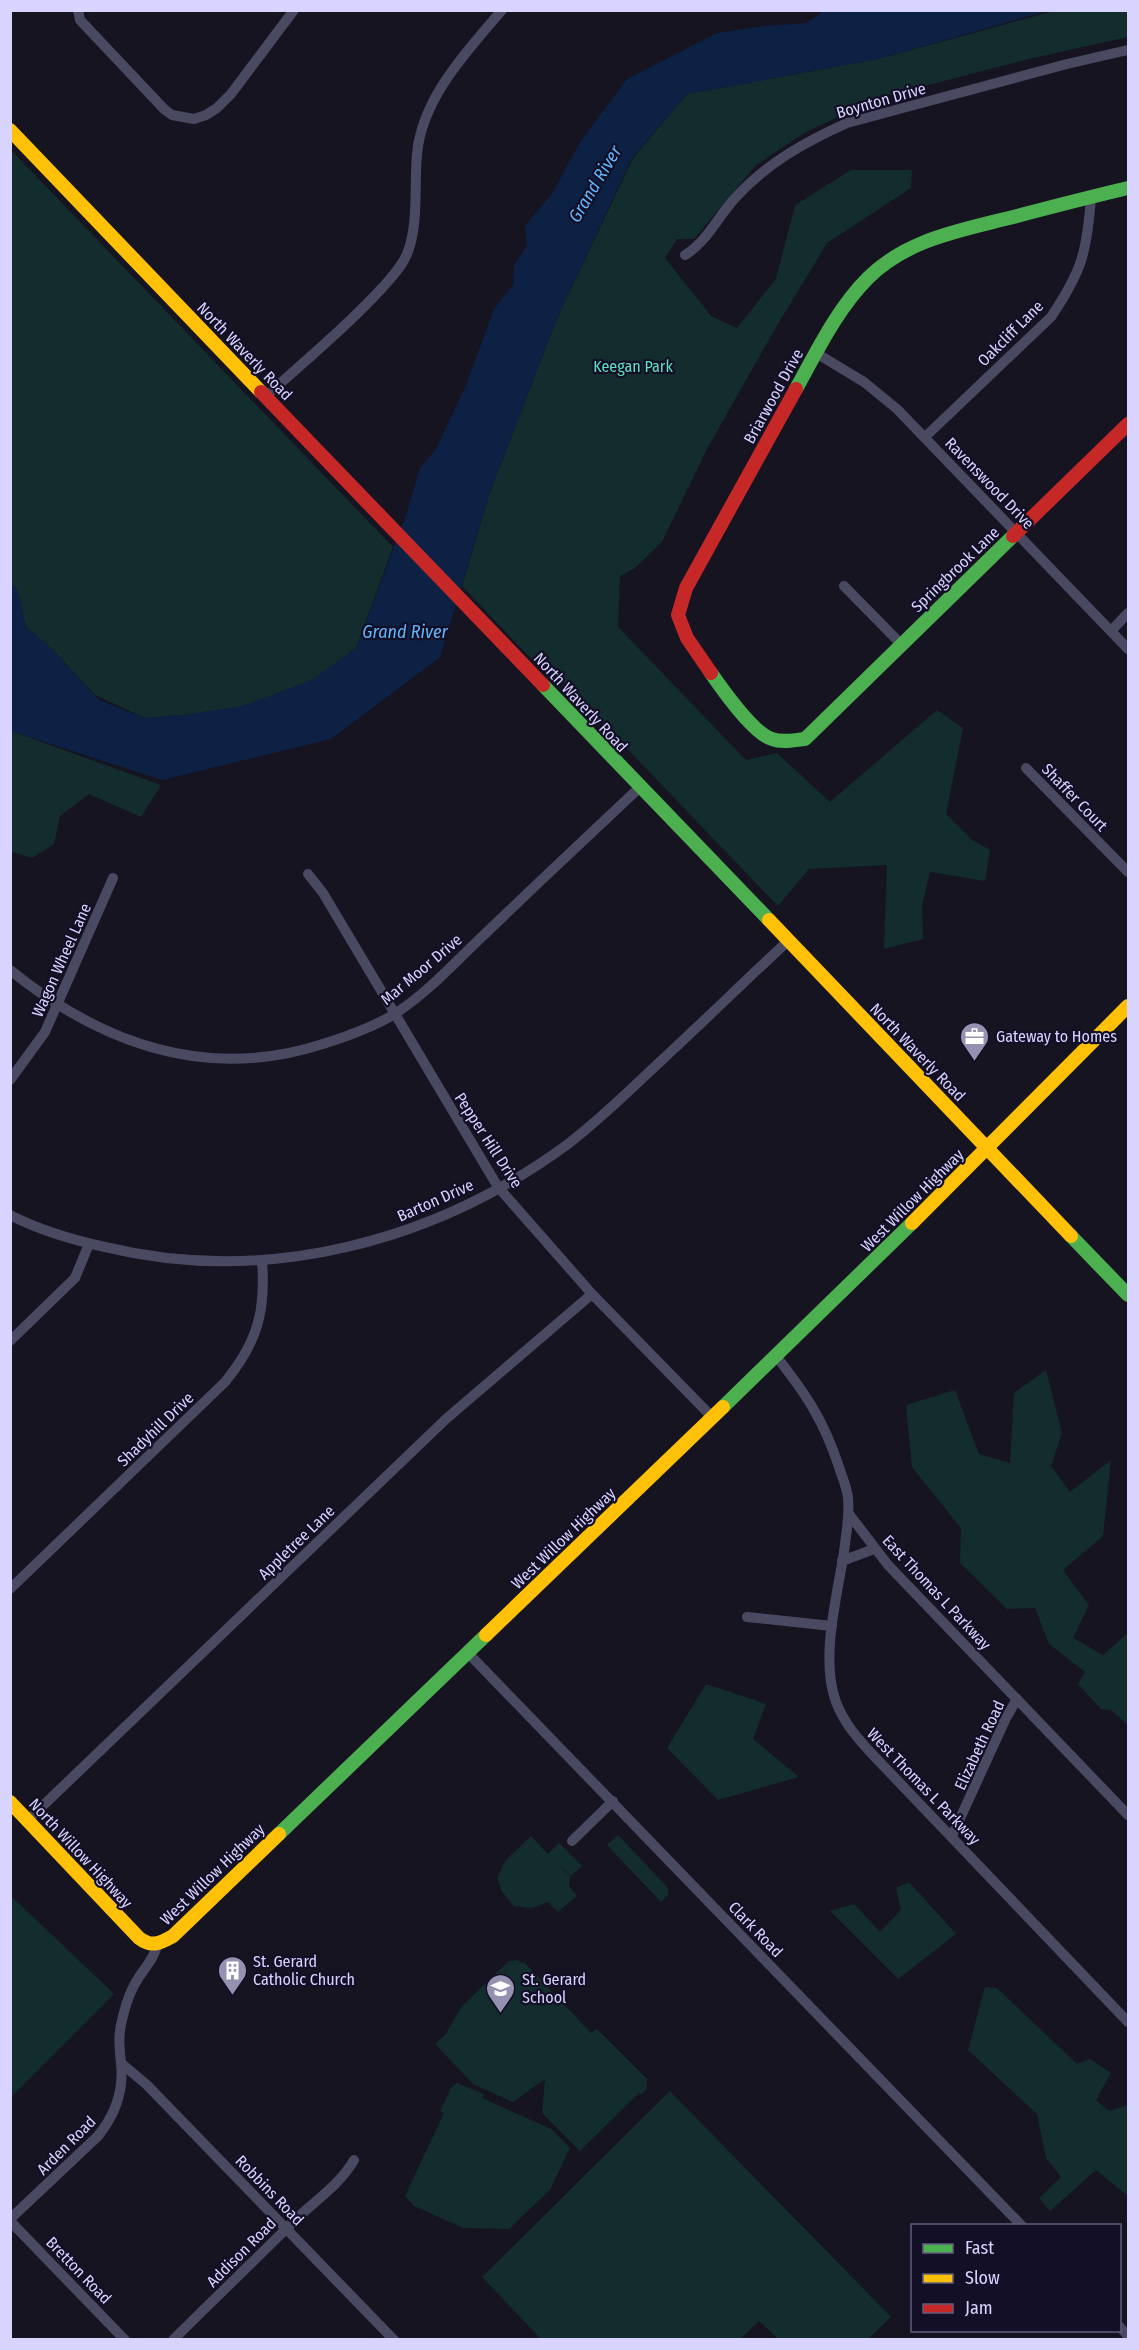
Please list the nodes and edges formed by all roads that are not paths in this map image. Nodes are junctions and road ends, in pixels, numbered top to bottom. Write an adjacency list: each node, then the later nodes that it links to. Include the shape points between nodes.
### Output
1 (78, 10): 2 (street, via 80,20 159,105 172,115 194,119 217,108 231,94)
2 (294, 10)
3 (502, 10): 10 (street, via 450,75 421,135 413,231 406,256 367,304)
4 (1128, 50): 8 (street, Boynton Drive, via 847,123 814,138 787,153 746,186 704,241)
5 (10, 130): 10 (street, North Waverly Road)
6 (1128, 188): 7 (street, Briarwood Drive)
7 (1091, 197): 9 (street, Briarwood Drive, via 940,236 904,251 857,288); 12 (street, Oakcliff Lane, via 1088,241 1081,266 1051,317)
8 (685, 255)
9 (816, 352): 12 (street, Ravenswood Drive, via 864,382); 19 (street, Briarwood Drive, via 686,588 678,615 688,640 754,727 768,738)
10 (266, 396): 21 (street, North Waverly Road)
11 (1128, 424): 13 (street, Springbrook Lane)
12 (925, 437): 13 (street, Ravenswood Drive)
13 (1016, 532): 16 (street, Ravenswood Drive); 17 (street, Springbrook Lane)
14 (844, 586): 17 (street)
15 (1128, 613): 16 (street)
16 (1110, 631): 18 (street, Ravenswood Drive)
17 (901, 644): 19 (street, Springbrook Lane)
18 (1128, 649)
19 (805, 739)
20 (1026, 768): 22 (street, Shaffer Court)
21 (639, 788): 25 (street, North Waverly Road); 29 (street, Mar Moor Drive, via 436,980)
22 (1128, 872)
23 (308, 874): 29 (street, Pepper Hill Drive, via 323,893)
24 (113, 879): 27 (street, Wagon Wheel Lane)
25 (788, 940): 31 (street, North Waverly Road); 32 (street, Barton Drive, via 593,1124 530,1170)
26 (10, 970): 27 (street, Mar Moor Drive)
27 (58, 1006): 29 (street, Mar Moor Drive, via 98,1028 149,1047 216,1059 257,1058 309,1048); 30 (street, Wagon Wheel Lane, via 36,1047)
28 (1128, 1006): 31 (street, West Willow Highway)
29 (393, 1015): 32 (street, Pepper Hill Drive)
30 (10, 1080)
31 (987, 1148): 37 (street, North Waverly Road); 39 (street, West Willow Highway)
32 (498, 1187): 35 (street, Barton Drive, via 403,1231 337,1251); 36 (street, Pepper Hill Drive)
33 (10, 1215): 34 (street, Barton Drive)
34 (89, 1244): 35 (street, Barton Drive, via 175,1259); 38 (street, via 75,1278)
35 (262, 1261): 44 (street, Shadyhill Drive, via 262,1308 249,1349 239,1365)
36 (592, 1294): 40 (street, Pepper Hill Drive); 52 (street, Appletree Lane, via 446,1419)
37 (1128, 1296)
38 (10, 1341)
39 (776, 1356): 40 (street, West Willow Highway); 41 (street, East Thomas L Parkway, via 825,1428 848,1495)
40 (712, 1417): 47 (street, West Willow Highway)
41 (849, 1514): 42 (street, East Thomas L Parkway); 43 (street, West Thomas L Parkway)
42 (874, 1549): 43 (street); 48 (street, East Thomas L Parkway)
43 (842, 1561): 46 (street, West Thomas L Parkway)
44 (10, 1589)
45 (747, 1617): 46 (street)
46 (832, 1626): 53 (street, West Thomas L Parkway, via 831,1675 843,1716 873,1755)
47 (468, 1653): 50 (street, Clark Road); 55 (street, West Willow Highway, via 173,1936)
48 (1017, 1700): 51 (street, East Thomas L Parkway); 53 (street, Elizabeth Road)
49 (10, 1802): 52 (street, North Willow Highway)
50 (613, 1802): 54 (street); 60 (street, Clark Road)
51 (1128, 1815)
52 (28, 1820): 55 (street, North Willow Highway, via 139,1938)
53 (952, 1836): 56 (street, West Thomas L Parkway)
54 (572, 1841)
55 (157, 1945): 57 (street, Arden Road, via 127,2002 119,2033)
56 (1128, 2022)
57 (121, 2063): 59 (street, Arden Road, via 121,2087 110,2122); 61 (street, Robbins Road)
58 (354, 2160): 61 (street, Addison Road, via 339,2181)
59 (10, 2220): 62 (street, Bretton Road)
60 (1020, 2224)
61 (287, 2229): 63 (street, Addison Road); 64 (street, Robbins Road)
62 (125, 2340)
63 (174, 2340)
64 (394, 2340)

